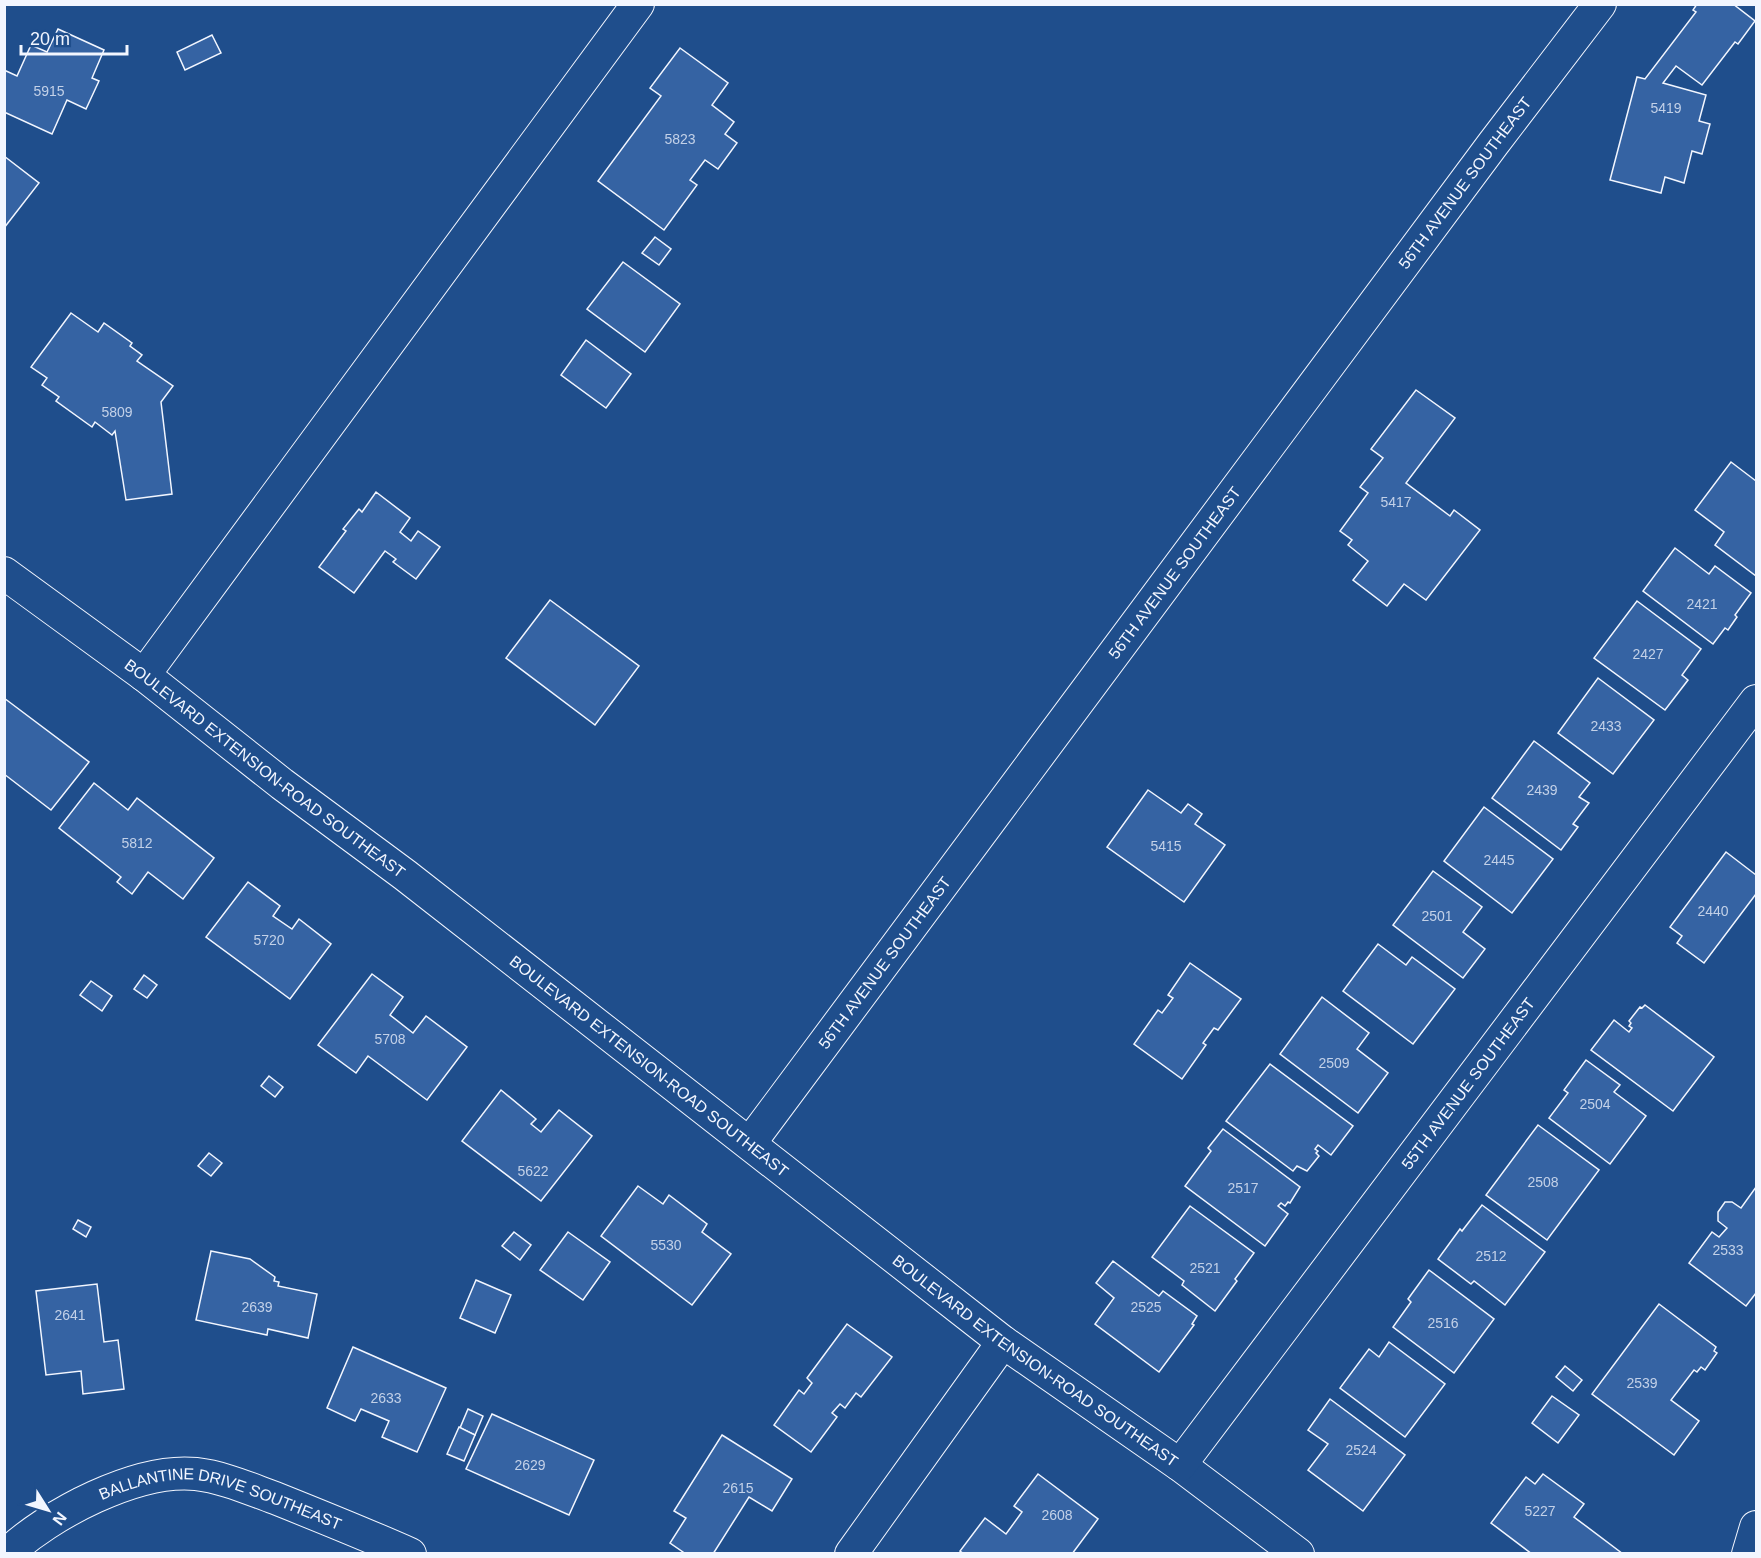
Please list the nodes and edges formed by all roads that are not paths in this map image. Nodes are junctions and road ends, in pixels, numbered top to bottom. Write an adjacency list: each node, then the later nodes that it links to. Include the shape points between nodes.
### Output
1 (638, 4): 4 (street)
2 (1600, 4): 6 (street, 56TH AVENUE SOUTHEAST)
3 (4, 573): 4 (street, BOULEVARD EXTENSION-ROAD SOUTHEAST)
4 (144, 675): 6 (street, BOULEVARD EXTENSION-ROAD SOUTHEAST)
5 (1756, 701): 8 (street, 55TH AVENUE SOUTHEAST)
6 (750, 1143): 7 (street, BOULEVARD EXTENSION-ROAD SOUTHEAST)
7 (1003, 1342): 8 (street, BOULEVARD EXTENSION-ROAD SOUTHEAST); 12 (street)
8 (1180, 1465): 13 (street, BOULEVARD EXTENSION-ROAD SOUTHEAST)
9 (1756, 1527): 14 (street)
10 (7, 1554): 11 (street, BALLANTINE DRIVE SOUTHEAST, via 52,1520 99,1494 154,1477 196,1474 241,1486 346,1525)
11 (410, 1554)
12 (851, 1554)
13 (1298, 1554)
14 (1748, 1554)

